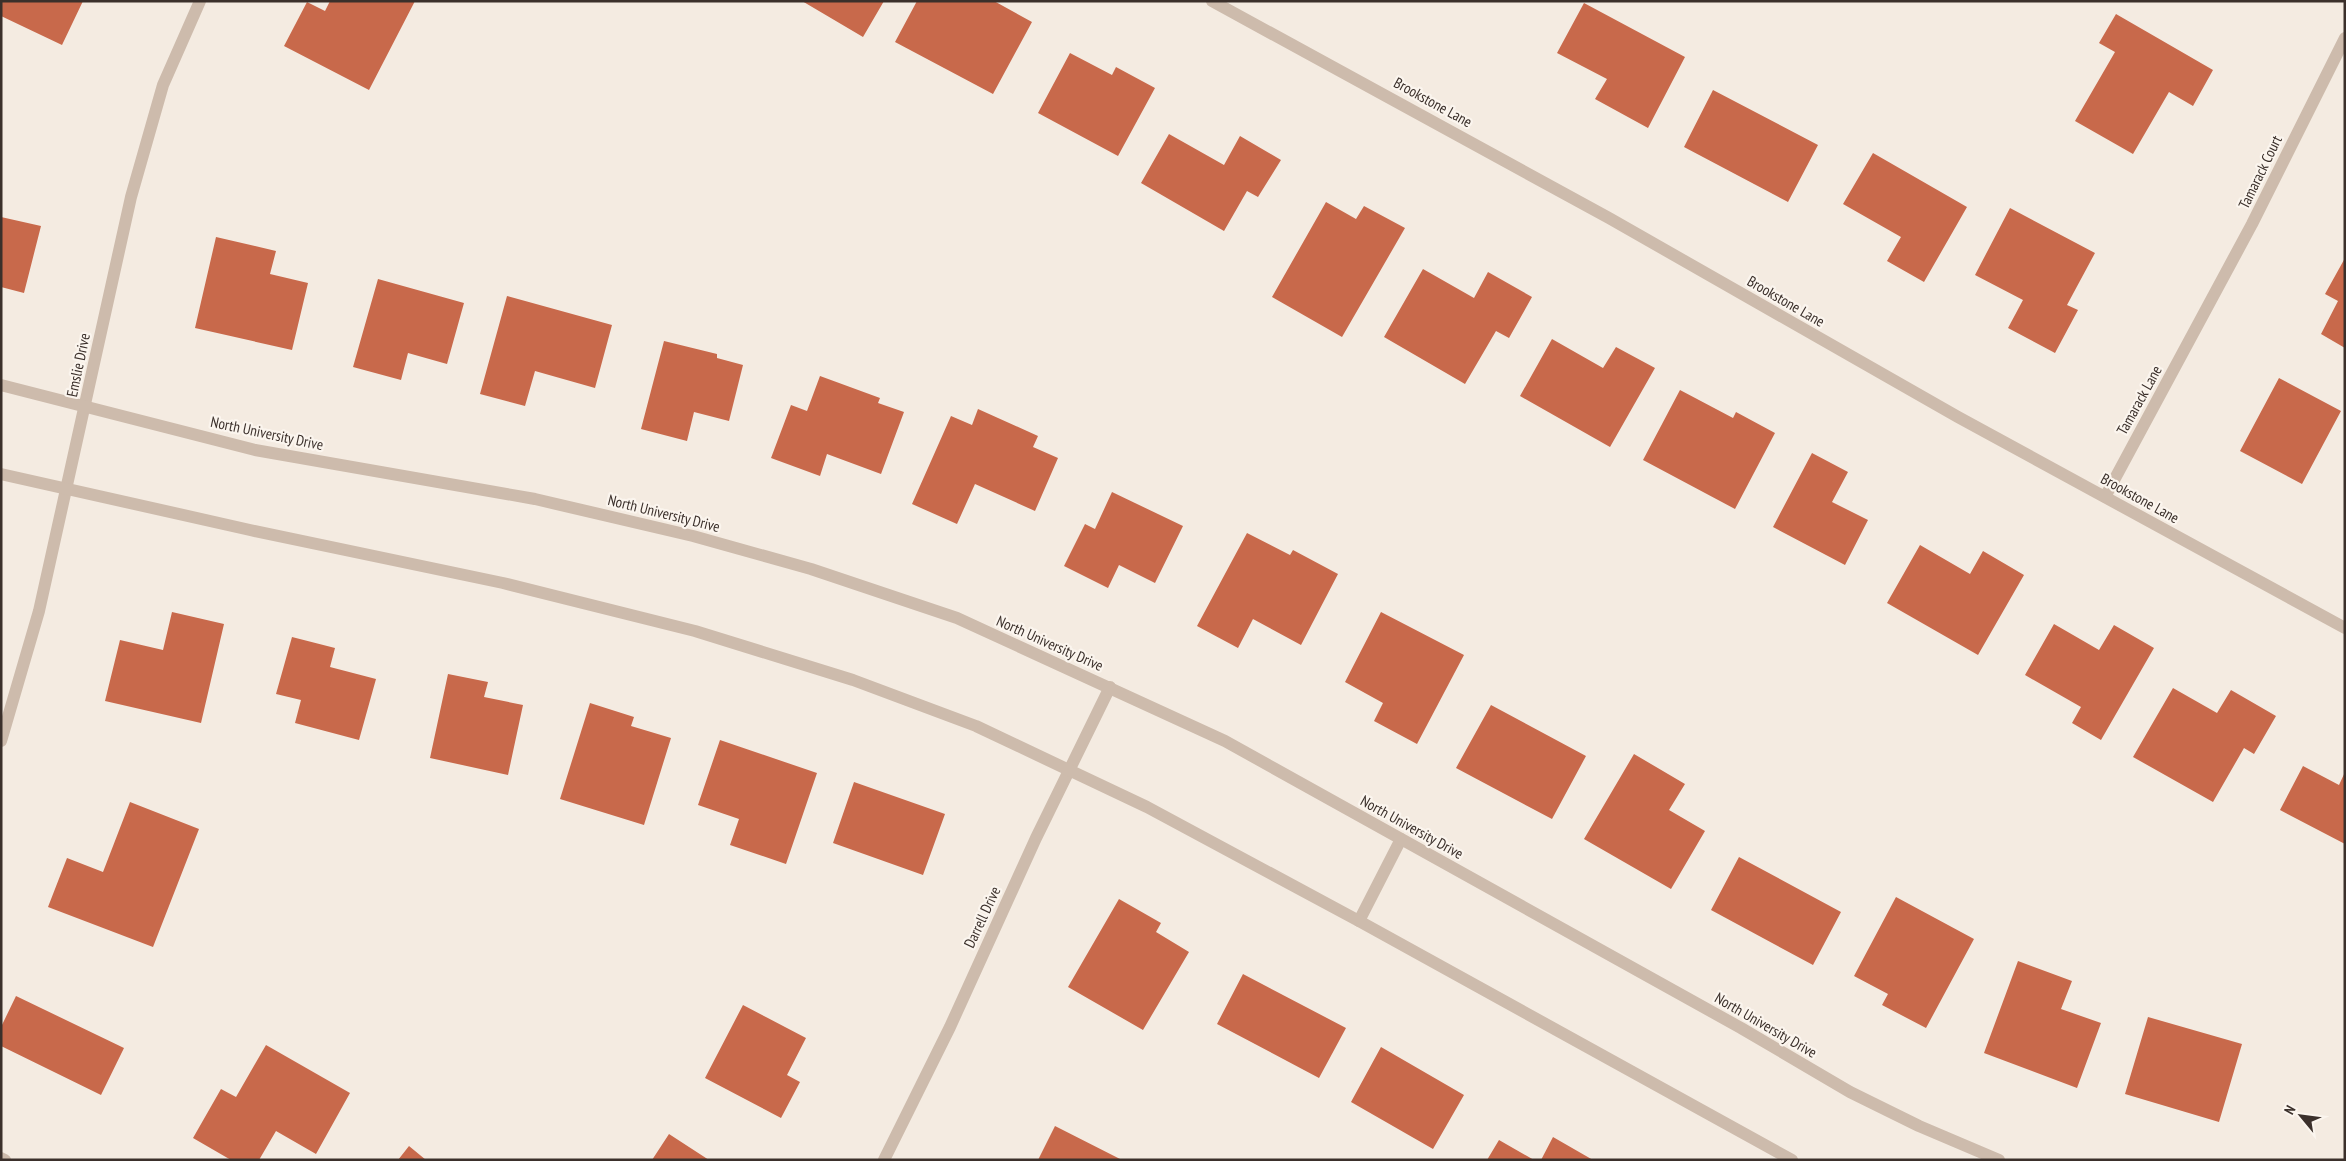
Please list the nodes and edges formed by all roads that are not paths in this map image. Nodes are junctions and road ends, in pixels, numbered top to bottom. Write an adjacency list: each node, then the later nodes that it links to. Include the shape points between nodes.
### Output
1 (200, 1): 6 (street, Emslie Drive, via 163,85 133,188)
2 (1212, 1): 9 (street, Brookstone Lane, via 1592,209)
3 (2345, 38): 4 (street, Tamarack Court)
4 (2201, 320): 9 (street, Tamarack Lane)
5 (1, 385): 6 (street, North University Drive)
6 (86, 406): 8 (street, Emslie Drive); 11 (street, North University Drive, via 255,450 535,499 693,536 811,569 957,618)
7 (1, 474): 8 (street)
8 (65, 489): 12 (street, Emslie Drive, via 39,612); 13 (street, via 503,583 695,631 853,680 976,726)
9 (2105, 497): 10 (street, Brookstone Lane)
10 (2345, 628)
11 (1110, 687): 13 (street, Darrell Drive); 14 (street, North University Drive, via 1225,741)
12 (1, 741)
13 (1070, 770): 15 (street, via 1147,807); 18 (street, Darrell Drive)
14 (1401, 839): 15 (street); 20 (street, North University Drive, via 1850,1092)
15 (1359, 921): 19 (street)
16 (1, 1158): 17 (street)
17 (5, 1160)
18 (884, 1160)
19 (1792, 1160)
20 (1999, 1160)

